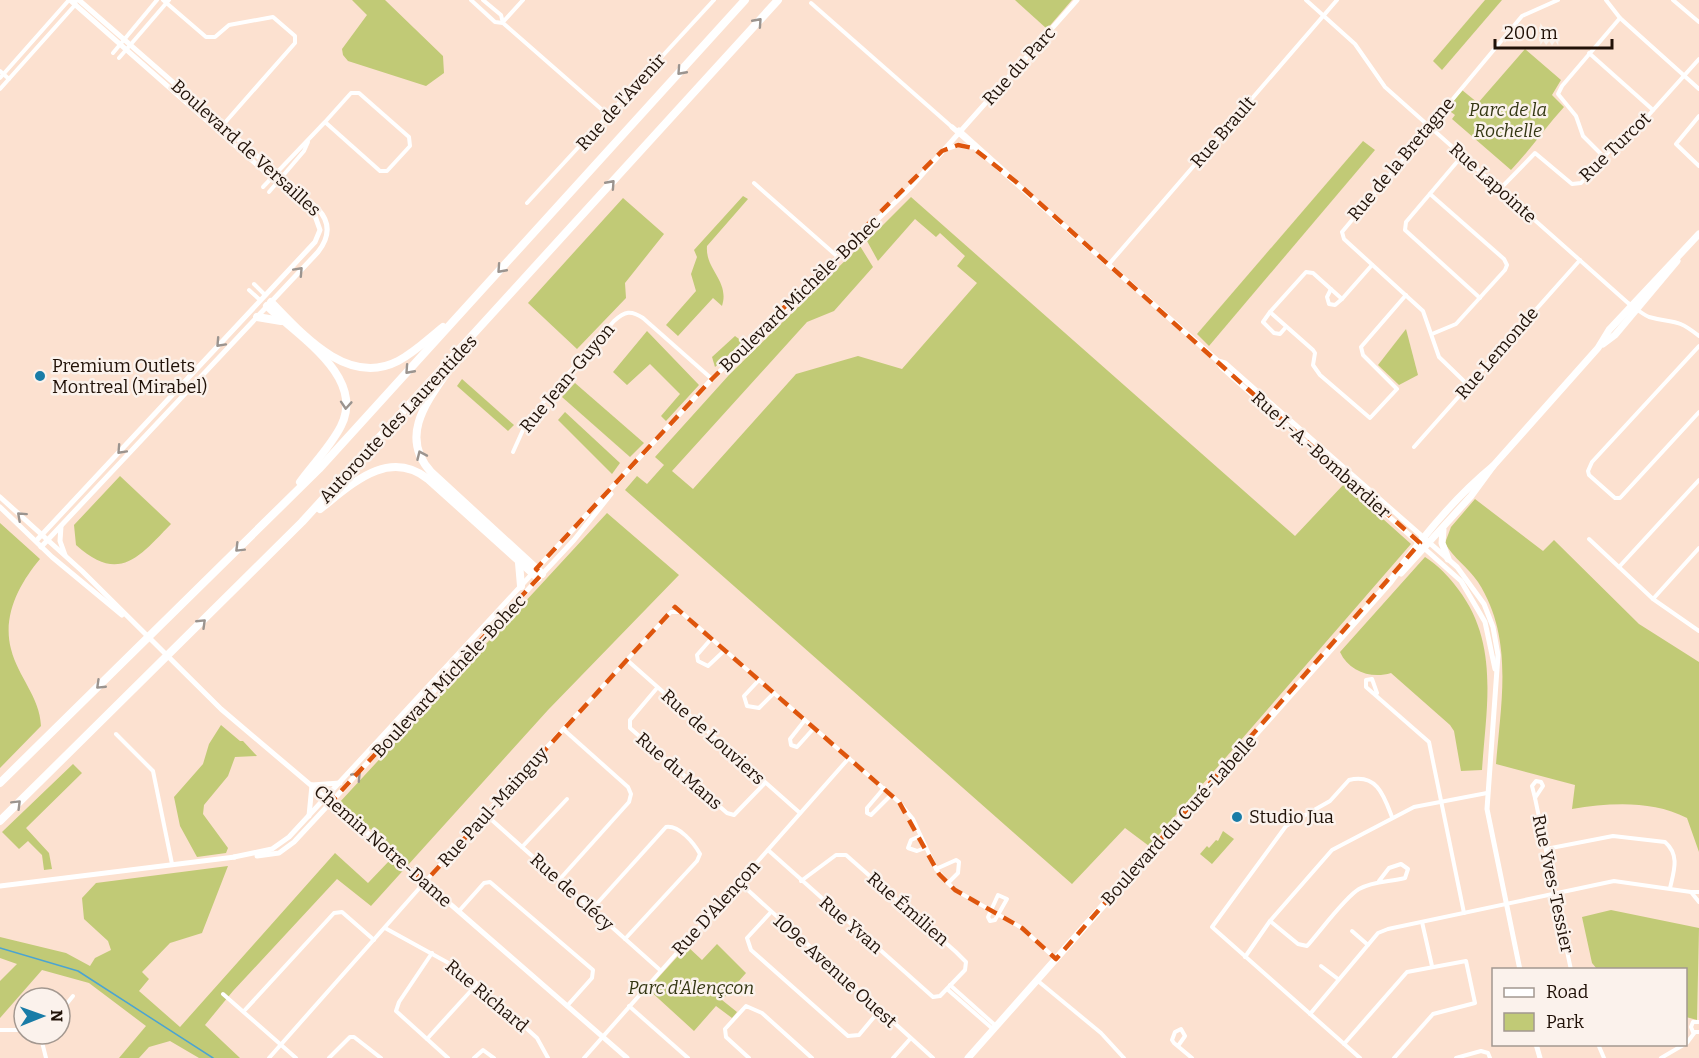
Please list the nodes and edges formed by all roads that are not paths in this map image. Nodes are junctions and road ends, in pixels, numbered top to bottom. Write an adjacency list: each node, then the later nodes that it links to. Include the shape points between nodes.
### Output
1 (157, 0): 21 (street)
2 (471, 0): 20 (street, via 495,22)
3 (483, 0): 20 (street, via 501,15)
4 (523, 0): 20 (street)
5 (714, 0): 36 (street, Rue de l'Avenir)
6 (745, 0): 73 (highway, Autoroute des Laurentides, one-way to 73)
7 (778, 0): 80 (highway, Autoroute des Laurentides, one-way to 7)
8 (1077, 0): 42 (street, Rue du Parc)
9 (1306, 0): 17 (street, Rue Lapointe)
10 (1337, 0): 17 (street, Rue Brault)
11 (1558, 0): 40 (street, Rue de la Bretagne, via 1522,16)
12 (1606, 0): 18 (street)
13 (1673, 0): 19 (street)
14 (74, 1): 21 (street, Boulevard de Versailles); 22 (street, Boulevard de Versailles); 29 (street); 32 (street)
15 (166, 1): 23 (street); 39 (street, via 206,37 215,37 229,25 273,17 295,36 295,43)
16 (811, 3): 41 (street, Rue J.-A.-Bombardier)
17 (1323, 15): 40 (street, Rue Lapointe, via 1354,44 1382,85); 62 (street, Rue Brault)
18 (1620, 18): 26 (street); 30 (street)
19 (1699, 22)
20 (503, 23): 36 (street)
21 (124, 39): 22 (street); 23 (street, Boulevard de Versailles)
22 (120, 45): 24 (street, Boulevard de Versailles); 25 (street)
23 (131, 45): 24 (street); 39 (street, Boulevard de Versailles)
24 (127, 50): 27 (street); 49 (street, Boulevard de Versailles)
25 (113, 53)
26 (1589, 53): 35 (street); 47 (street, via 1558,94 1576,114 1583,136)
27 (119, 58)
28 (1699, 59): 30 (street, Rue Turcot)
29 (2, 72): 31 (street); 32 (street)
30 (1683, 75): 34 (street); 35 (street, Rue Turcot)
31 (0, 78)
32 (9, 79): 33 (street)
33 (0, 89)
34 (1699, 89)
35 (1653, 110): 47 (street, Rue Turcot)
36 (608, 116): 58 (street, Rue de l'Avenir)
37 (1699, 116): 48 (street, via 1676,147)
38 (325, 122): 38 (street, via 380,171 387,171 410,146 409,137 359,93 351,93); 43 (street)
39 (222, 126): 49 (street, Boulevard de Versailles)
40 (1429, 126): 46 (street, Rue Lapointe); 63 (street, Rue de la Bretagne, via 1342,231 1344,239)
41 (952, 127): 42 (street, Rue J.-A.-Bombardier)
42 (959, 132): 44 (street, Rue J.-A.-Bombardier); 45 (street, Boulevard Michèle-Bohec); 51 (street, Rue J.-A.-Bombardier, via 999,163)
43 (308, 141): 49 (street); 50 (street)
44 (973, 148): 45 (street, via 957,145); 51 (street, Rue J.-A.-Bombardier)
45 (942, 152): 60 (street, Boulevard Michèle-Bohec)
46 (1462, 156): 55 (street, Rue Lapointe); 57 (street)
47 (1604, 157): 55 (street, Rue Turcot, via 1583,182 1574,184 1533,153)
48 (1699, 166)
49 (274, 175): 50 (street, Boulevard de Versailles); 52 (street, Boulevard de Versailles); 54 (street)
50 (282, 177): 52 (street); 71 (street, Boulevard de Versailles, one-way to 50, via 320,249 328,233 321,212)
51 (1015, 181): 62 (street, Rue J.-A.-Bombardier)
52 (277, 182): 56 (street); 68 (street, Boulevard de Versailles, via 315,216 320,231 315,242)
53 (754, 183): 60 (street)
54 (263, 187)
55 (1500, 189): 61 (street, Rue Lapointe)
56 (269, 192)
57 (1430, 194): 69 (street, via 1406,222 1405,231); 69 (street, via 1506,262 1505,270)
58 (527, 202)
59 (1699, 234): 72 (main road, Boulevard du Curé-Labelle, via 1665,267)
60 (838, 257): 82 (street, Boulevard Michèle-Bohec)
61 (1580, 260): 72 (street, Rue Lapointe); 83 (street, Rue Lemonde)
62 (1109, 264): 99 (street, Rue J.-A.-Bombardier)
63 (1372, 265): 67 (street, Rue de la Bretagne); 70 (street)
64 (254, 284): 68 (street)
65 (249, 290): 68 (street)
66 (1331, 290): 70 (street); 70 (street, via 1326,297 1329,304 1335,305); 74 (street, via 1313,273 1306,272)
67 (1406, 295): 77 (street, via 1360,347 1363,355 1397,389 1370,418 1314,369 1313,350); 78 (street, Rue de la Bretagne, via 1424,311)
68 (262, 298): 71 (street); 95 (street, Boulevard de Versailles, one-way to 95)
69 (1480, 298): 78 (street, via 1456,324)
70 (1342, 299)
71 (269, 304): 73 (highway, via 335,359 364,368 400,360); 75 (street, Boulevard de Versailles); 76 (highway)
72 (1634, 307): 79 (street, via 1648,316 1686,325); 87 (main road, Boulevard du Curé-Labelle)
73 (462, 311): 90 (highway, Autoroute des Laurentides, one-way to 90)
74 (1270, 312): 77 (street); 77 (street, via 1264,325 1276,335)
75 (257, 317): 76 (highway); 93 (street, Boulevard de Versailles)
76 (283, 321): 90 (highway, one-way to 90, via 337,372 347,401 338,432)
77 (1286, 327)
78 (1432, 334): 83 (street, Rue de la Bretagne, via 1439,357)
79 (1699, 336)
80 (464, 346): 92 (highway, Autoroute des Laurentides); 106 (highway, one-way to 80, via 431,472 419,453 416,432 422,410)
81 (1699, 346): 84 (street, via 1588,471 1615,498 1620,498)
82 (712, 379): 86 (street, Rue Jean-Guyon, via 643,318 634,312 624,313 527,421); 106 (street, Boulevard Michèle-Bohec)
83 (1468, 386): 85 (street, Rue Lemonde)
84 (1699, 412)
85 (1414, 447)
86 (513, 452)
87 (1493, 466): 94 (main road, Boulevard du Curé-Labelle); 99 (main road, Boulevard du Curé-Labelle, via 1478,478)
88 (1699, 480): 105 (street)
89 (0, 497): 95 (street, Chemin Notre-Dame, one-way to 89)
90 (285, 502): 124 (highway, Autoroute des Laurentides, one-way to 124)
91 (0, 507): 98 (street, Chemin Notre-Dame)
92 (302, 522): 104 (highway, via 369,472 406,467 428,479); 139 (highway, Autoroute des Laurentides, one-way to 92)
93 (61, 525): 97 (street, Boulevard de Versailles); 102 (street, via 59,538)
94 (1444, 526): 99 (main road, Boulevard du Curé-Labelle); 103 (main road, via 1442,543)
95 (42, 535): 97 (street, Chemin Notre-Dame); 98 (street, Boulevard de Versailles)
96 (1589, 538): 105 (street)
97 (47, 540): 100 (street, Boulevard de Versailles); 102 (street, Chemin Notre-Dame)
98 (36, 541): 100 (street, Chemin Notre-Dame)
99 (1425, 543): 103 (street); 115 (street, via 1458,578 1479,608 1491,641); 176 (main road, Boulevard du Curé-Labelle)
100 (41, 547): 109 (street, Chemin Notre-Dame)
101 (1699, 548): 108 (street)
102 (65, 555): 109 (street, Chemin Notre-Dame)
103 (1448, 559): 115 (street, via 1471,583 1489,615 1498,651)
104 (519, 563): 106 (highway); 107 (highway)
105 (1619, 567): 108 (street)
106 (537, 574): 107 (street, Boulevard Michèle-Bohec); 133 (street, Boulevard Michèle-Bohec, one-way to 106)
107 (521, 586): 125 (street, Boulevard Michèle-Bohec)
108 (1653, 599): 110 (street)
109 (141, 632): 127 (street, Chemin Notre-Dame, via 221,709)
110 (1699, 632)
111 (711, 639): 112 (street); 112 (street, via 697,655 698,661 708,666); 113 (street, Rue Paul-Mainguy, via 681,612 670,612)
112 (725, 650): 114 (street)
113 (627, 660): 116 (street, Rue de Louviers); 121 (street, Rue Paul-Mainguy)
114 (759, 680): 117 (street); 117 (street, via 744,696 747,706 759,708)
115 (1496, 685): 129 (street)
116 (657, 688): 126 (street, Rue de Louviers); 126 (street, Rue du Mans, via 630,720 630,728 727,813 734,815 740,811)
117 (774, 693): 119 (street)
118 (1377, 693): 134 (street, via 1428,740)
119 (805, 720): 120 (street); 120 (street, via 790,739 791,745 797,747)
120 (814, 728): 123 (street)
121 (563, 729): 136 (street, Rue Paul-Mainguy); 148 (street, via 631,794 629,802)
122 (116, 734): 146 (street, via 153,771)
123 (849, 758): 128 (street); 135 (street, Rue D'Alençon)
124 (0, 783)
125 (340, 783): 127 (street); 133 (street, Boulevard Michèle-Bohec)
126 (765, 783): 135 (street, Rue de Louviers)
127 (312, 785): 133 (street, Chemin Notre-Dame); 138 (street)
128 (884, 788): 130 (street); 130 (street, via 867,813 871,815)
129 (1487, 793): 134 (street); 160 (street)
130 (891, 795): 140 (street, via 913,819)
131 (1535, 798): 143 (street, Rue Yves-Tessier)
132 (567, 799): 141 (street)
133 (329, 800): 138 (street, Boulevard Michèle-Bohec); 145 (street, Boulevard Michèle-Bohec, via 284,850 270,855); 151 (street, Chemin Notre-Dame)
134 (1441, 801): 137 (street); 165 (street)
135 (800, 813): 144 (street, Rue D'Alençon)
136 (485, 814): 141 (street, Rue de Clécy); 151 (street, Rue Paul-Mainguy)
137 (1392, 817): 167 (street, via 1332,850); 175 (street, via 1382,789 1353,779 1322,807 1286,826 1212,927)
138 (308, 818): 145 (street, Boulevard Michèle-Bohec, via 279,846)
139 (0, 820)
140 (921, 836): 142 (street); 142 (street, via 911,840 908,848)
141 (522, 847): 148 (street, Rue de Clécy)
142 (925, 848): 147 (street)
143 (1546, 849): 155 (street, via 1612,836 1665,842 1675,857); 158 (street, Rue Yves-Tessier)
144 (768, 850): 149 (street, Rue Yvan); 152 (street, Rue D'Alençon)
145 (234, 857): 146 (street, Boulevard Michèle-Bohec)
146 (172, 864): 154 (street, Boulevard Michèle-Bohec)
147 (936, 869): 153 (street); 153 (street, via 959,862 958,873)
148 (559, 880): 161 (street, Rue de Clécy)
149 (801, 881): 185 (street, Rue Yvan, via 936,998); 185 (street, Rue Émilien, via 836,855 846,855 957,952 967,965)
150 (1379, 881): 150 (street, via 1405,878 1408,869 1401,864 1393,866); 167 (street, via 1354,893 1307,946 1298,944)
151 (425, 882): 163 (street, Chemin Notre-Dame); 169 (street, Rue Paul-Mainguy)
152 (739, 882): 164 (street, 109e Avenue Ouest); 181 (street, Rue D'Alençon)
153 (948, 883): 162 (street)
154 (0, 886)
155 (1670, 888): 156 (street); 158 (street, via 1622,881)
156 (1691, 891): 157 (street); 159 (street)
157 (1699, 892)
158 (1555, 894): 160 (street); 180 (street, Rue Yves-Tessier)
159 (1699, 902)
160 (1506, 904): 165 (street); 179 (street)
161 (592, 909): 171 (street, Rue de Clécy); 171 (street, via 666,827 676,828 686,837 700,854 697,861)
162 (990, 909): 166 (street); 166 (street, via 990,921); 166 (street, via 995,897 1002,895 1007,903)
163 (459, 911): 187 (street, Chemin Notre-Dame); 187 (street, via 490,882 591,968 594,975)
164 (771, 912): 190 (street, 109e Avenue Ouest); 190 (street, via 747,938 751,950 848,1036 859,1035)
165 (1464, 913): 168 (street)
166 (1000, 914): 176 (street)
167 (1270, 921): 175 (street)
168 (1422, 922): 173 (street, via 1378,933); 178 (street)
169 (385, 928): 172 (street, Rue Paul-Mainguy); 174 (street, Rue Richard)
170 (1352, 931): 173 (street)
171 (625, 939): 181 (street, Rue de Clécy)
172 (374, 940): 189 (street, via 342,912 334,913); 199 (street, Rue Paul-Mainguy)
173 (1368, 945): 182 (street)
174 (432, 953): 184 (street, Rue Richard, via 451,962); 196 (street, via 396,1006 396,1011)
175 (1245, 957): 191 (street)
176 (1056, 959): 183 (main road, Boulevard du Curé-Labelle)
177 (1321, 966): 182 (street)
178 (1432, 966): 198 (street, via 1407,972); 221 (street, via 1466,961 1475,1003 1433,1014)
179 (1520, 968)
180 (1571, 968)
181 (660, 970): 188 (street, Rue D'Alençon)
182 (1338, 979): 191 (street)
183 (1037, 981): 193 (main road, Boulevard du Curé-Labelle); 218 (street, via 1101,1033)
184 (477, 984): 196 (street); 209 (street, Rue Richard, via 539,1040)
185 (949, 987): 193 (street)
186 (223, 994): 189 (street)
187 (567, 1006): 195 (street, Chemin Notre-Dame)
188 (629, 1006): 195 (street, Rue D'Alençon); 212 (street)
189 (244, 1011): 199 (street)
190 (879, 1011): 197 (street, 109e Avenue Ouest)
191 (1310, 1014): 198 (street)
192 (1699, 1022): 194 (street, via 1691,1025)
193 (995, 1028): 217 (main road, Boulevard du Curé-Labelle)
194 (1697, 1032)
195 (602, 1037): 210 (street, Rue D'Alençon); 211 (street, Chemin Notre-Dame)
196 (427, 1039): 206 (street)
197 (910, 1039): 215 (street); 216 (street, 109e Avenue Ouest)
198 (1344, 1044): 220 (street)
199 (281, 1045): 202 (street, Rue Paul-Mainguy); 203 (street)
200 (1178, 1046): 219 (street)
201 (1682, 1046): 224 (street)
202 (269, 1058)
203 (296, 1058)
204 (329, 1058): 205 (street, via 354,1036)
205 (381, 1058)
206 (448, 1058)
207 (474, 1058): 208 (street, via 483,1050)
208 (494, 1058)
209 (548, 1058)
210 (584, 1058)
211 (627, 1058)
212 (688, 1058)
213 (749, 1058): 214 (street, via 726,1037 725,1029 746,1006 762,1013)
214 (812, 1058)
215 (893, 1058)
216 (933, 1058)
217 (969, 1058)
218 (1124, 1058)
219 (1192, 1058)
220 (1360, 1058)
221 (1394, 1058)
222 (1456, 1058): 223 (street, via 1481,1051)
223 (1490, 1058)
224 (1662, 1058)

